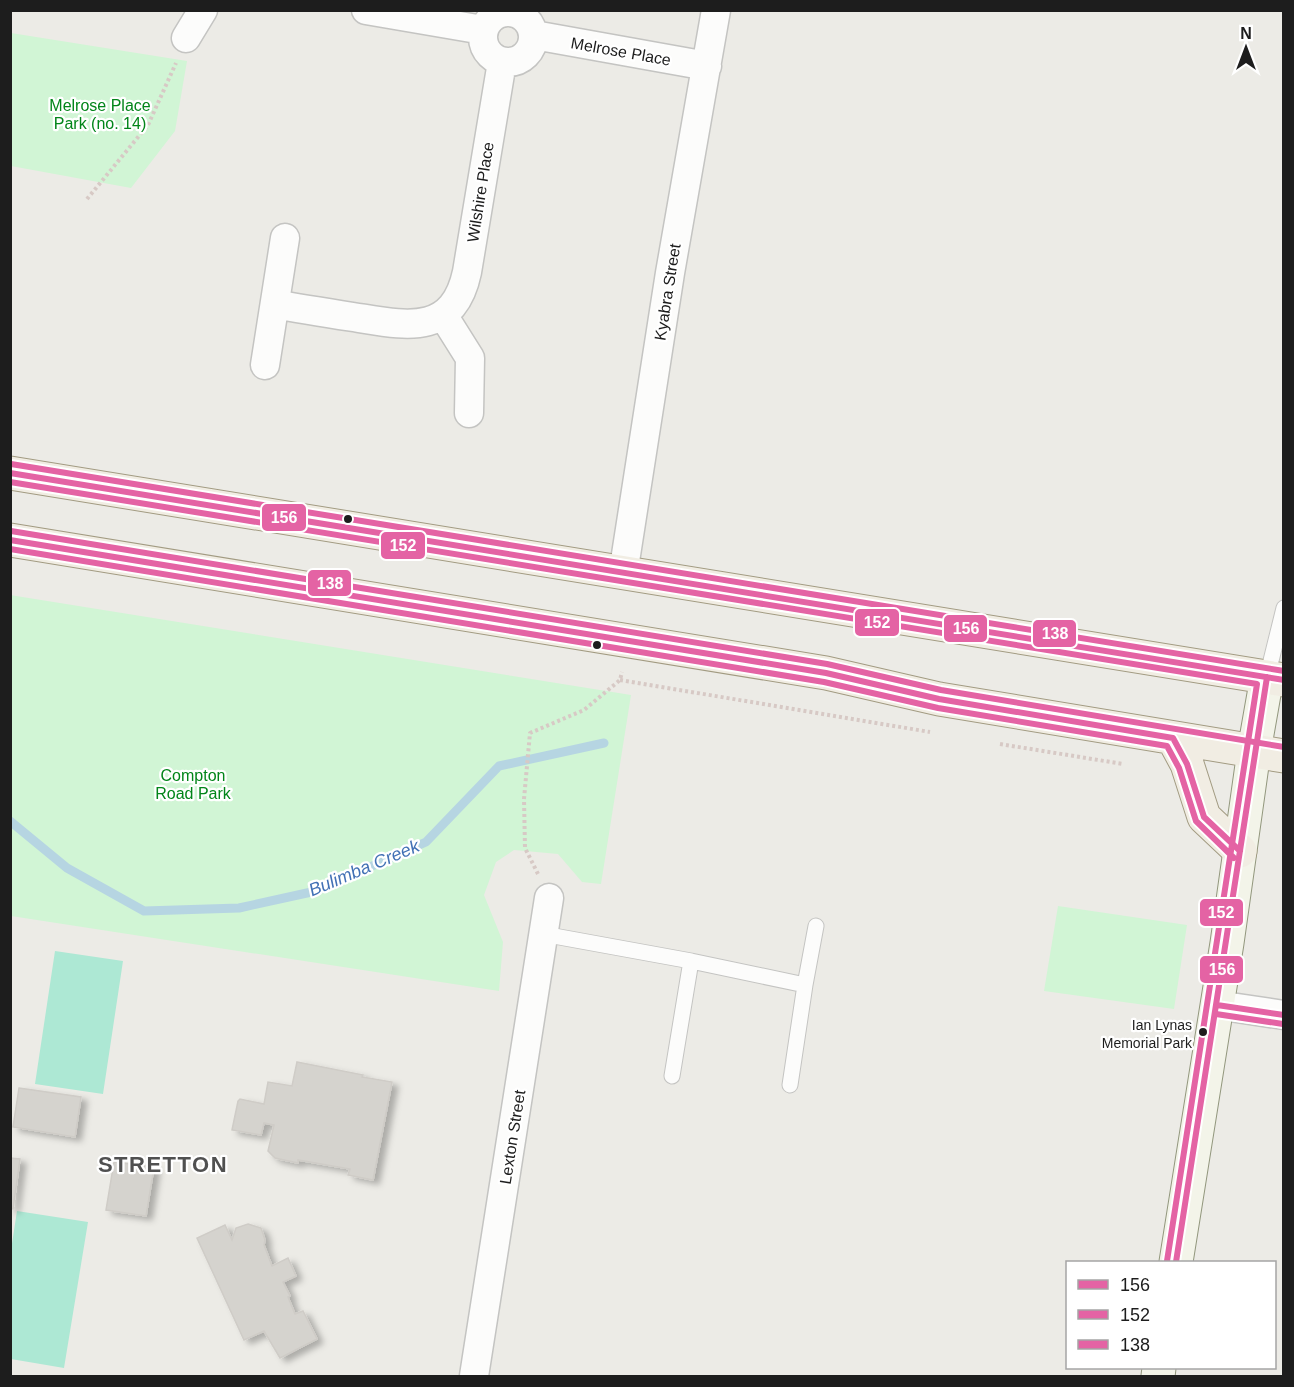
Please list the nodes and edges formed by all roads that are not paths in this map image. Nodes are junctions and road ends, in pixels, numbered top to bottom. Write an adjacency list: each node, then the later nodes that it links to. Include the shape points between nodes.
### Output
1 (204, 10): 6 (street)
2 (366, 10): 4 (street)
3 (716, 10): 8 (street, Kyabra Street)
4 (483, 30): 5 (street, via 492,17 510,12 528,21); 7 (street, via 488,53)
5 (534, 35): 7 (street, via 531,49 524,57); 8 (street, Melrose Place)
6 (186, 38)
7 (502, 62): 11 (street, Wilshire Place, via 464,288)
8 (707, 66): 16 (street, Kyabra Street)
9 (285, 238): 10 (street)
10 (275, 304): 11 (street, via 398,324 422,324); 12 (street)
11 (442, 315): 13 (street, via 470,358)
12 (265, 365)
13 (469, 413)
14 (10, 473): 16 (main road)
15 (10, 540): 19 (main road, via 826,673 939,699)
16 (623, 574): 18 (main road)
17 (1284, 608): 18 (lane)
18 (1275, 678): 20 (street)
19 (1173, 738): 20 (main road); 21 (main road, via 1187,764 1204,817)
20 (1269, 754): 21 (street)
21 (1240, 851): 27 (street)
22 (549, 898): 24 (street, Lexton Street)
23 (816, 926): 26 (lane)
24 (543, 933): 25 (lane); 32 (street, Lexton Street)
25 (691, 961): 26 (lane); 29 (lane)
26 (805, 985): 30 (lane)
27 (1217, 1005): 28 (street); 31 (street)
28 (1284, 1015)
29 (672, 1076)
30 (790, 1085)
31 (1176, 1261)
32 (474, 1377)

